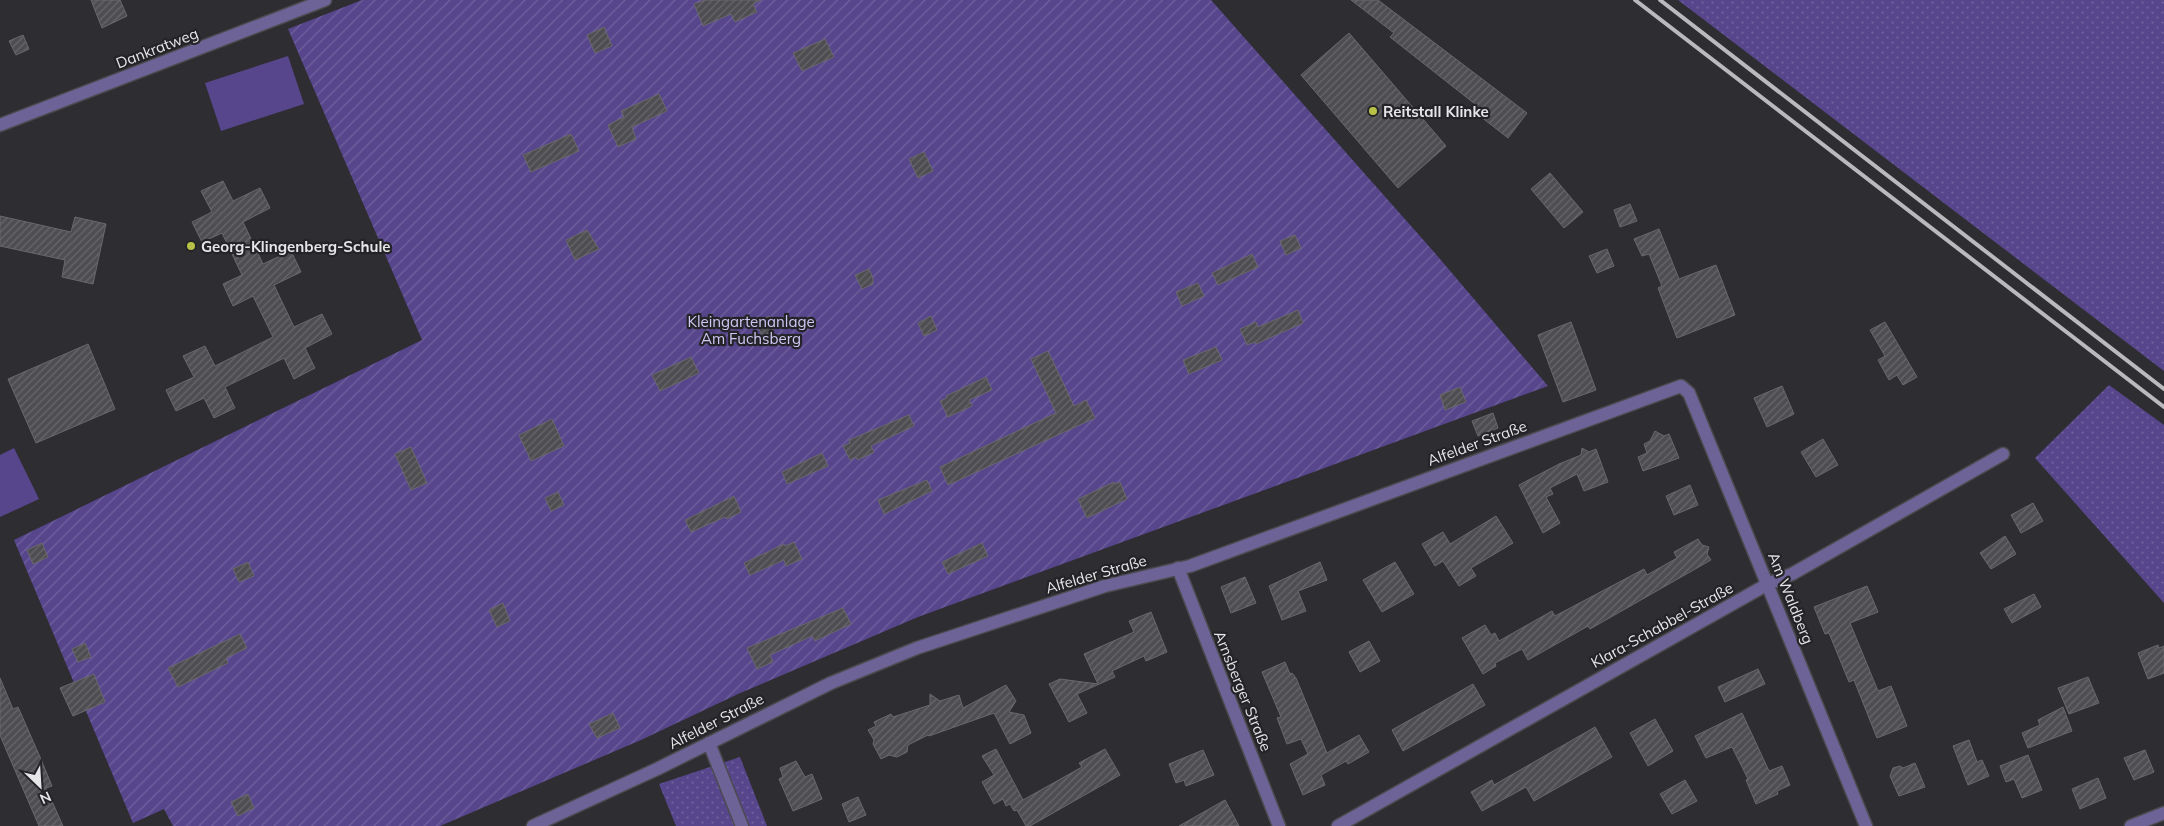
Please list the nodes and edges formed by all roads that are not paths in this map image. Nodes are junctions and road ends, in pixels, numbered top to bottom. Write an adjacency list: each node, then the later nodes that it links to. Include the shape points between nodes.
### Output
1 (325, 0): 2 (street, Dankratweg)
2 (0, 125)
3 (1681, 386): 5 (street, Alfelder Straße); 6 (street, Am Waldberg, via 1689,393)
4 (2003, 454): 6 (street, Klara-Schabbel-Straße, via 1792,574)
5 (1178, 568): 7 (street, Alfelder Straße, via 1105,586 917,648 831,683); 11 (street, Arnsberger Straße)
6 (1768, 584): 12 (street, Klara-Schabbel-Straße); 13 (street, Am Waldberg)
7 (709, 743): 9 (street, Alfelder Straße); 10 (street)
8 (2164, 812): 14 (street)
9 (533, 826)
10 (742, 826)
11 (1279, 826)
12 (1338, 826)
13 (1866, 826)
14 (2131, 826)

